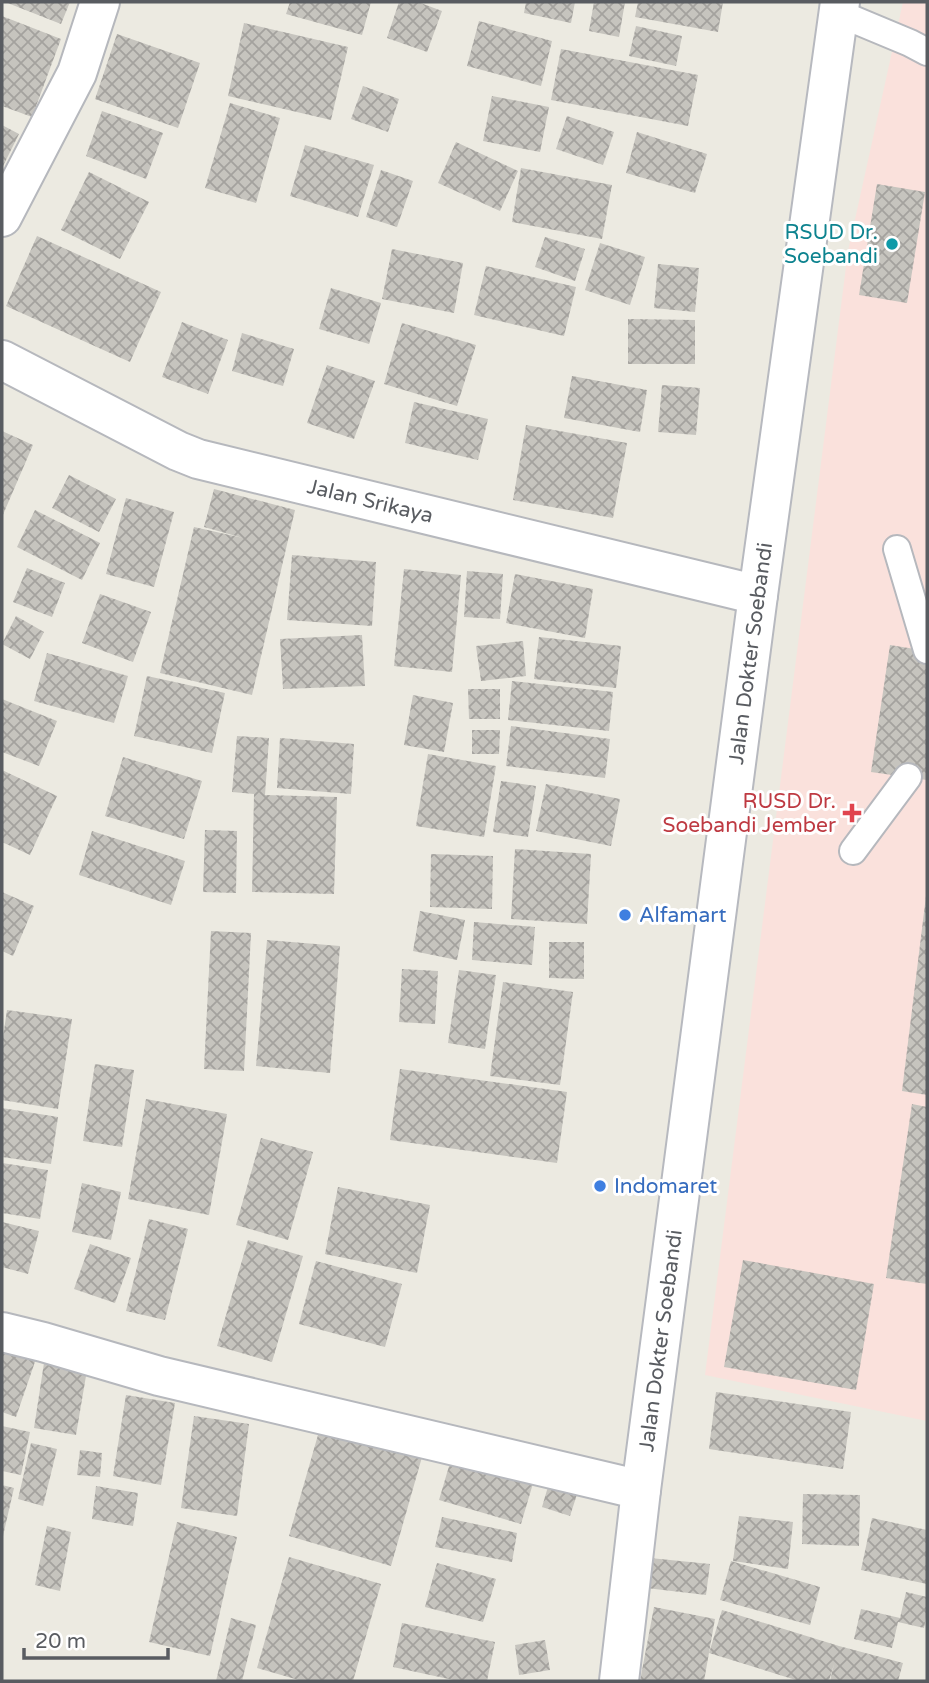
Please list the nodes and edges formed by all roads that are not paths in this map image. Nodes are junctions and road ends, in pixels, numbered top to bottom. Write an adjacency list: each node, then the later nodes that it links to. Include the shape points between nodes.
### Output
1 (100, 2): 4 (street, via 77,73)
2 (839, 7): 3 (lane); 7 (street, Jalan Dokter Soebandi)
3 (927, 52)
4 (2, 217)
5 (2, 360): 7 (street, Jalan Srikaya, via 198,459)
6 (897, 549): 8 (lane)
7 (758, 595): 12 (street, Jalan Dokter Soebandi)
8 (927, 650)
9 (908, 777): 10 (lane)
10 (853, 851)
11 (2, 1332): 12 (street, via 159,1376)
12 (641, 1490): 13 (street, Jalan Dokter Soebandi)
13 (618, 1681)

